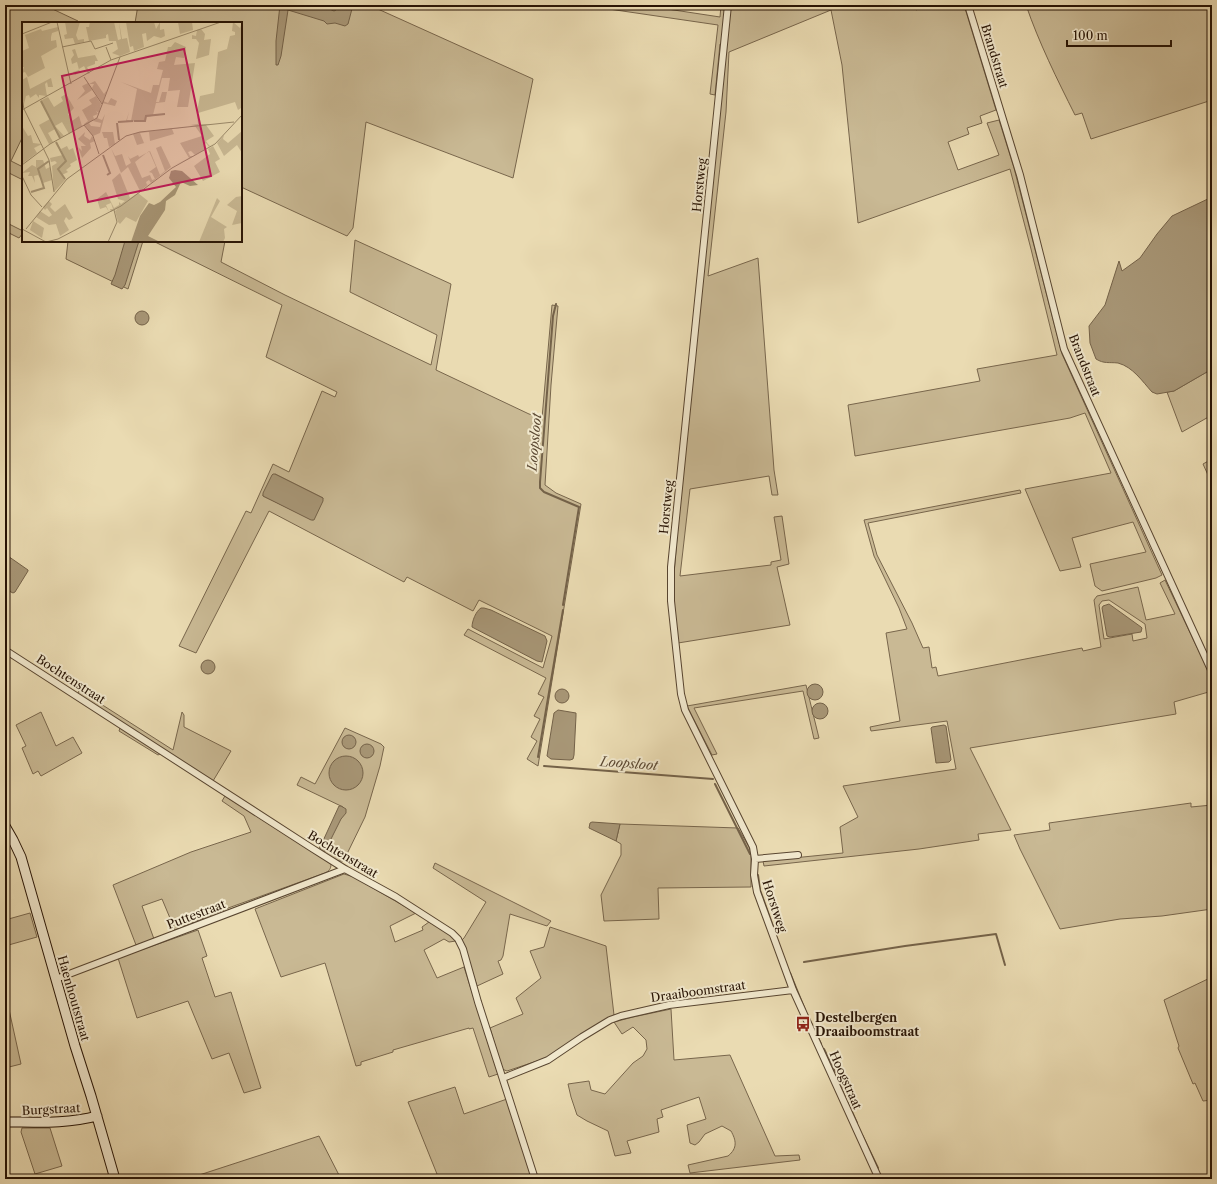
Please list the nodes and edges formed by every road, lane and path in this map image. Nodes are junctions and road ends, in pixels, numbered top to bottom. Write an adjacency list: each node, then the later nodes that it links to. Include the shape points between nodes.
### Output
1 (728, 5): 7 (street, Horstweg, via 671,567 671,601 685,710 753,847)
2 (968, 5): 4 (street, Brandstraat, via 1020,175 1064,349)
3 (5, 650): 8 (street, Bochtenstraat)
4 (1212, 672)
5 (5, 826): 9 (street, Haenhoutstraat, via 21,857)
6 (798, 855): 7 (street)
7 (755, 859): 10 (street, Horstweg, via 756,892)
8 (345, 869): 9 (street, Puttestraat); 11 (street, Bochtenstraat, via 396,897 456,936 463,949)
9 (56, 979): 12 (street, Haenhoutstraat)
10 (793, 990): 11 (street, Draaiboomstraat, via 669,1005 621,1016 610,1020 548,1060); 16 (street, Hoogstraat)
11 (503, 1078): 15 (street, Bochtenstraat)
12 (97, 1116): 13 (street, Burgstraat, via 67,1122); 14 (street, Haenhoutstraat)
13 (5, 1122)
14 (115, 1179)
15 (535, 1179)
16 (879, 1179)

